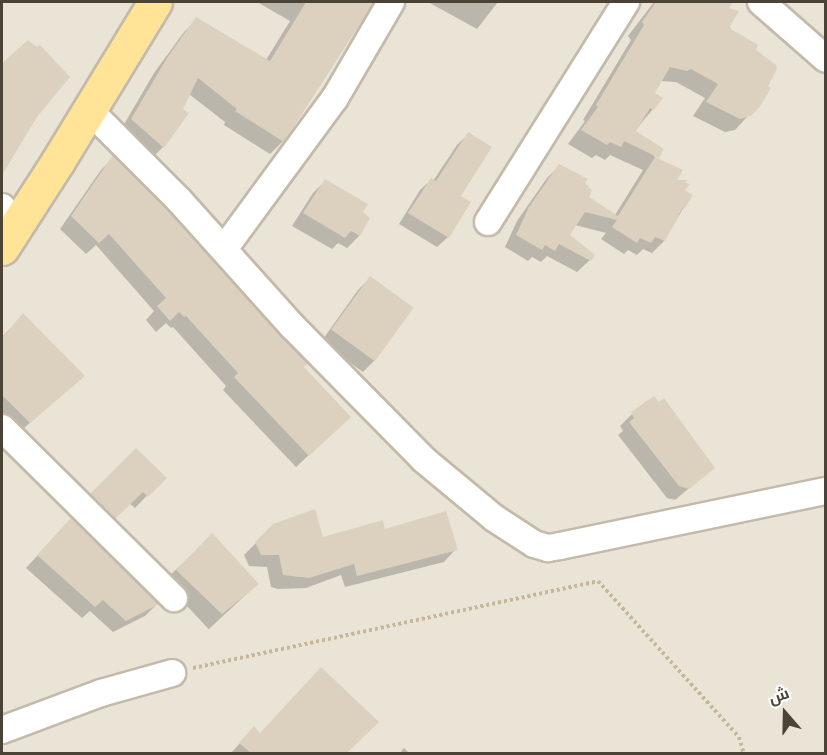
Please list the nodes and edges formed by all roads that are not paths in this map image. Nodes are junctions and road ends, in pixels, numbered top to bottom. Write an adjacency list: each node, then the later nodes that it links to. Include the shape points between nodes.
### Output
1 (155, 2): 6 (main road)
2 (391, 2): 9 (street, via 335,98)
3 (626, 2): 7 (street)
4 (761, 2): 5 (street)
5 (825, 59)
6 (89, 110): 8 (main road); 9 (street)
7 (489, 222)
8 (7, 227)
9 (224, 249): 11 (street, via 293,327 423,459 494,518 534,544 560,546)
10 (2, 428): 12 (street)
11 (825, 491)
12 (174, 598)
13 (172, 673): 14 (street, via 101,693)
14 (2, 730)

